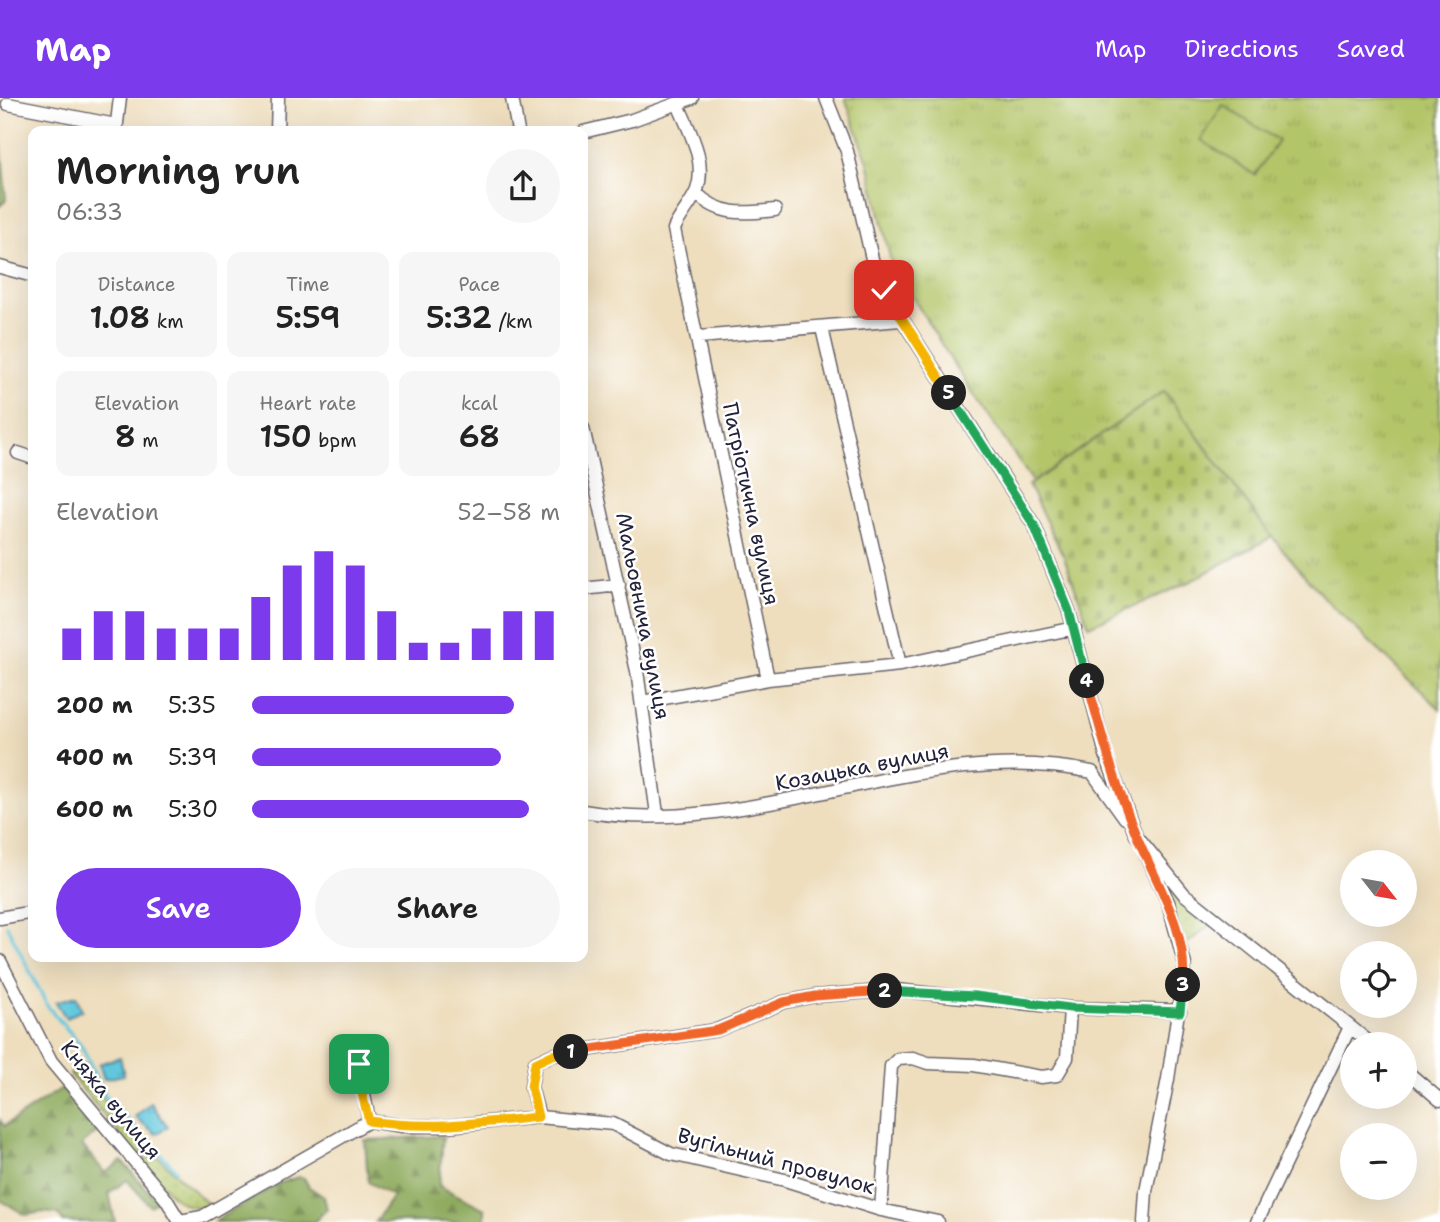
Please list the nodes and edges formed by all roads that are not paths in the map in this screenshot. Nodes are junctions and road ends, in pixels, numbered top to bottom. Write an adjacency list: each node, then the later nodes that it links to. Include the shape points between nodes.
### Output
1 (120, 98): 9 (street)
2 (278, 98): 10 (street)
3 (512, 98): 11 (street)
4 (692, 98): 7 (street)
5 (826, 98): 17 (street, via 847,151 873,262)
6 (8, 104): 8 (street)
7 (678, 104): 12 (street); 13 (street, Патріотична вулиця, via 697,149 701,172)
8 (107, 126)
9 (116, 126)
10 (277, 126)
11 (517, 126)
12 (588, 131)
13 (696, 192): 14 (street, via 707,204 728,213); 19 (street, Патріотична вулиця, via 674,229)
14 (775, 210)
15 (0, 267): 16 (street)
16 (28, 275)
17 (900, 320): 18 (street); 25 (street, via 1034,525)
18 (822, 328): 19 (street); 26 (street)
19 (699, 337): 27 (street, Патріотична вулиця)
20 (588, 450): 23 (street, Мальовнича вулиця)
21 (18, 453): 22 (street)
22 (28, 456)
23 (619, 585): 24 (street); 28 (street, Мальовнича вулиця)
24 (588, 588)
25 (1075, 628): 26 (street); 29 (street)
26 (900, 665): 27 (street)
27 (768, 679): 28 (street)
28 (642, 702): 32 (street, Мальовнича вулиця)
29 (1107, 755): 30 (street, via 1101,775); 33 (street)
30 (1092, 772): 32 (street, Козацька вулиця, via 1015,764 934,769 740,810); 33 (street)
31 (588, 811): 32 (street, Козацька вулиця)
32 (657, 814)
33 (1136, 835): 34 (street); 35 (street)
34 (1184, 894): 35 (street, via 1176,891); 41 (street)
35 (1168, 902): 40 (street, via 1185,965)
36 (28, 913): 37 (street)
37 (0, 918)
38 (0, 961): 49 (street, Княжа вулиця, via 51,1061)
39 (1070, 1008): 40 (street); 46 (street, via 896,990 784,1002 718,1030 552,1055 535,1063 531,1087); 48 (street, via 1067,1058 1057,1075 1041,1077 913,1058 898,1059 891,1066)
40 (1180, 1012): 51 (street)
41 (1350, 1027): 42 (street); 52 (street)
42 (1356, 1032)
43 (364, 1044): 47 (street, via 360,1086)
44 (1417, 1080): 45 (street)
45 (1440, 1100)
46 (538, 1117): 47 (street, Вугільний провулок, via 447,1126); 48 (street, Вугільний провулок, via 613,1124 671,1154 785,1180)
47 (369, 1121): 49 (street, via 202,1217)
48 (887, 1215): 50 (street, Вугільний провулок)
49 (180, 1222)
50 (938, 1222)
51 (1144, 1222)
52 (1257, 1222)

